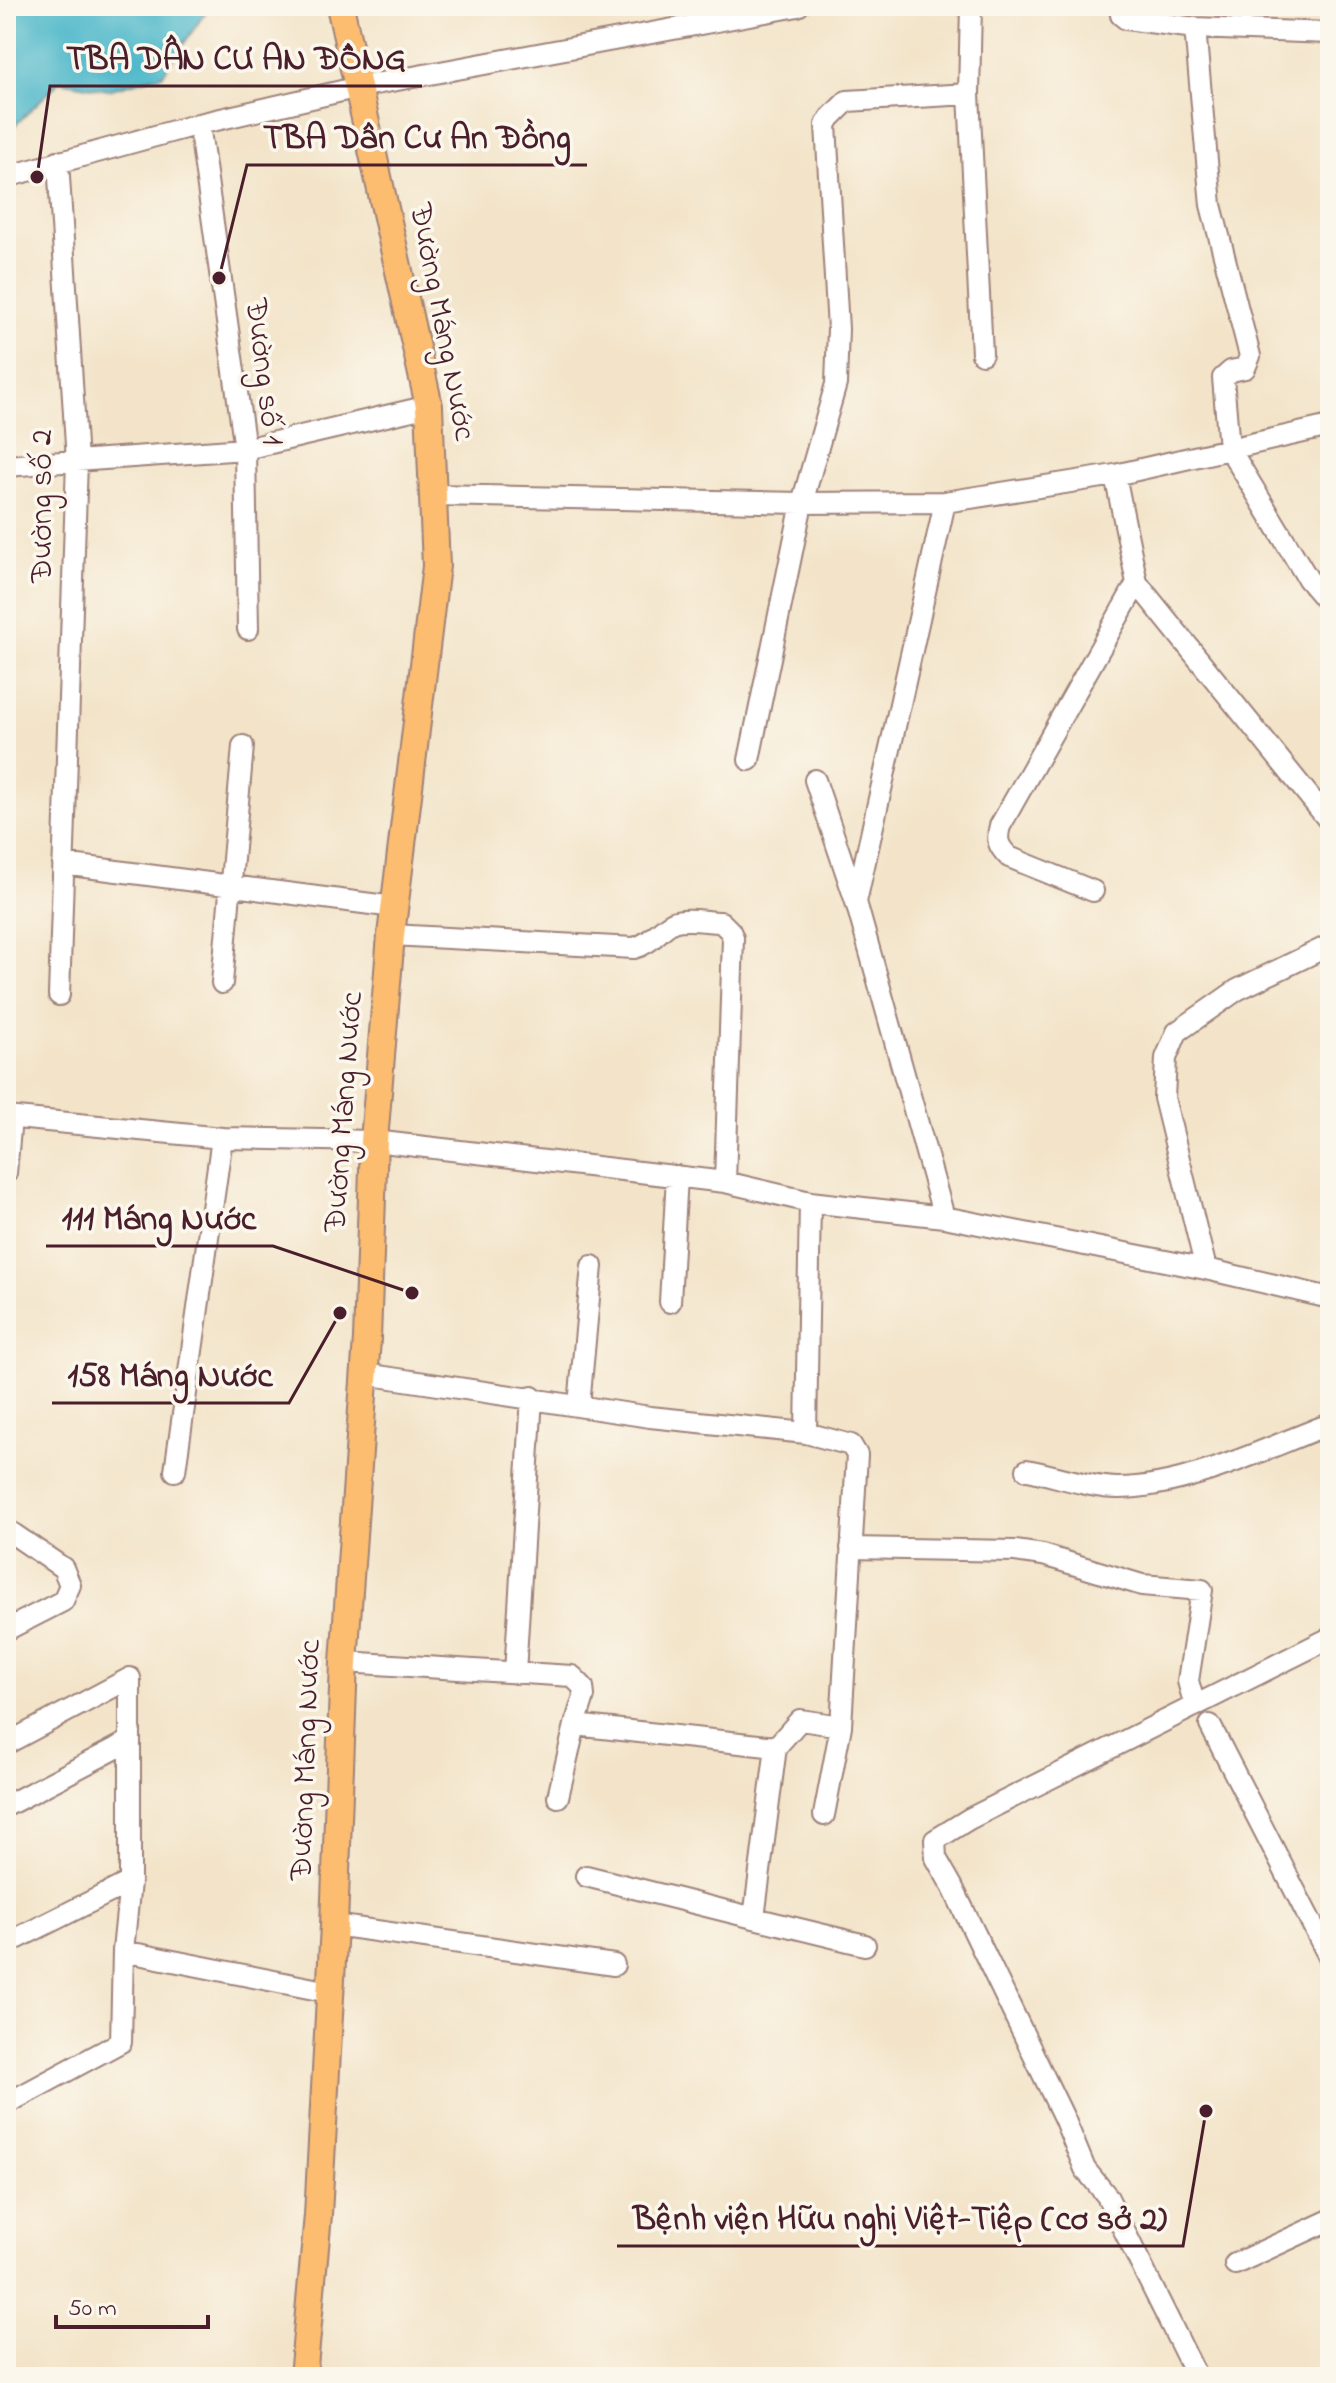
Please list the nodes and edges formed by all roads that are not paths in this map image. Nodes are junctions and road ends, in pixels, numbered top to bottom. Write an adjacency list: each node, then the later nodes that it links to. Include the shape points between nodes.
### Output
1 (340, 6): 7 (main road, Đường Máng Nước)
2 (971, 6): 8 (street)
3 (1120, 6): 5 (street, via 1126,19)
4 (791, 7): 7 (street)
5 (1195, 28): 6 (street); 15 (street, via 1211,205 1250,356 1245,368 1223,378)
6 (1330, 33)
7 (359, 87): 9 (street); 13 (main road, Đường Máng Nước)
8 (969, 94): 12 (street); 22 (street, via 847,101 826,125 838,329 836,384)
9 (199, 124): 10 (street); 16 (street, Đường số 1)
10 (58, 161): 11 (street); 17 (street, Đường số 2)
11 (6, 177)
12 (982, 354)
13 (429, 406): 16 (street); 20 (main road, Đường Máng Nước)
14 (1330, 426): 15 (street)
15 (1229, 448): 19 (street); 24 (street, via 1308,579)
16 (245, 449): 17 (street); 25 (street, Đường số 1)
17 (77, 461): 18 (street); 30 (street, Đường số 2)
18 (6, 466)
19 (1115, 475): 21 (street); 23 (street)
20 (435, 495): 22 (street); 34 (main road, Đường Máng Nước, via 436,566)
21 (945, 502): 22 (street); 33 (street)
22 (802, 503): 27 (street)
23 (1137, 583): 29 (street); 32 (street, via 997,838 1009,857)
24 (1330, 605)
25 (248, 629)
26 (243, 746): 31 (street)
27 (749, 760)
28 (815, 780): 33 (street)
29 (1330, 822)
30 (63, 864): 31 (street); 38 (street, Đường số 2)
31 (231, 886): 34 (street); 37 (street)
32 (1093, 891)
33 (856, 902): 46 (street)
34 (394, 907): 35 (main road, Đường Máng Nước)
35 (391, 935): 41 (main road, Đường Máng Nước); 44 (street, via 634,948 679,920 721,922 733,938)
36 (1330, 945): 48 (street, via 1237,990 1177,1032 1166,1058 1164,1098)
37 (222, 983)
38 (59, 995)
39 (8, 1118): 40 (street); 42 (street)
40 (222, 1138): 41 (street); 57 (street)
41 (374, 1141): 43 (street); 51 (main road, Đường Máng Nước)
42 (6, 1173)
43 (677, 1176): 44 (street); 50 (street)
44 (725, 1182): 45 (street)
45 (810, 1202): 46 (street); 55 (street)
46 (944, 1217): 48 (street)
47 (592, 1266): 53 (street)
48 (1206, 1269): 49 (street)
49 (1330, 1298)
50 (670, 1302)
51 (365, 1374): 52 (street); 62 (main road, Đường Máng Nước)
52 (532, 1397): 53 (street); 63 (street)
53 (579, 1405): 55 (street)
54 (1330, 1424): 56 (street, via 1186,1477 1145,1486 1115,1488)
55 (806, 1433): 59 (street, via 851,1445 856,1452)
56 (1027, 1470)
57 (175, 1471)
58 (6, 1529): 60 (street, via 63,1568 70,1585 63,1601)
59 (851, 1548): 64 (street, via 1015,1551 1142,1585 1202,1590 1188,1681); 67 (street)
60 (6, 1630)
61 (1330, 1638): 64 (street)
62 (344, 1662): 63 (street); 77 (main road, Đường Máng Nước)
63 (515, 1673): 65 (street, via 579,1680 584,1696)
64 (1195, 1706): 88 (street, via 935,1840 936,1858 1085,2169 1107,2196)
65 (575, 1725): 70 (street); 71 (street)
66 (1210, 1725): 81 (street)
67 (841, 1726): 70 (street, via 800,1720); 73 (street)
68 (128, 1742): 69 (street, via 130,1678); 72 (street); 75 (street)
69 (6, 1744)
70 (776, 1747): 76 (street)
71 (558, 1797)
72 (6, 1806)
73 (824, 1815)
74 (586, 1876): 76 (street)
75 (130, 1882): 78 (street); 80 (street)
76 (754, 1918): 79 (street)
77 (334, 1925): 82 (street); 83 (main road, Đường Máng Nước)
78 (6, 1944)
79 (865, 1945)
80 (123, 1951): 83 (street); 84 (street, via 121,2042)
81 (1330, 1959)
82 (614, 1965)
83 (329, 1992): 87 (main road, Đường Máng Nước, via 318,2215)
84 (6, 2104)
85 (1330, 2220): 86 (street)
86 (1235, 2264)
87 (303, 2377)
88 (1197, 2377)

